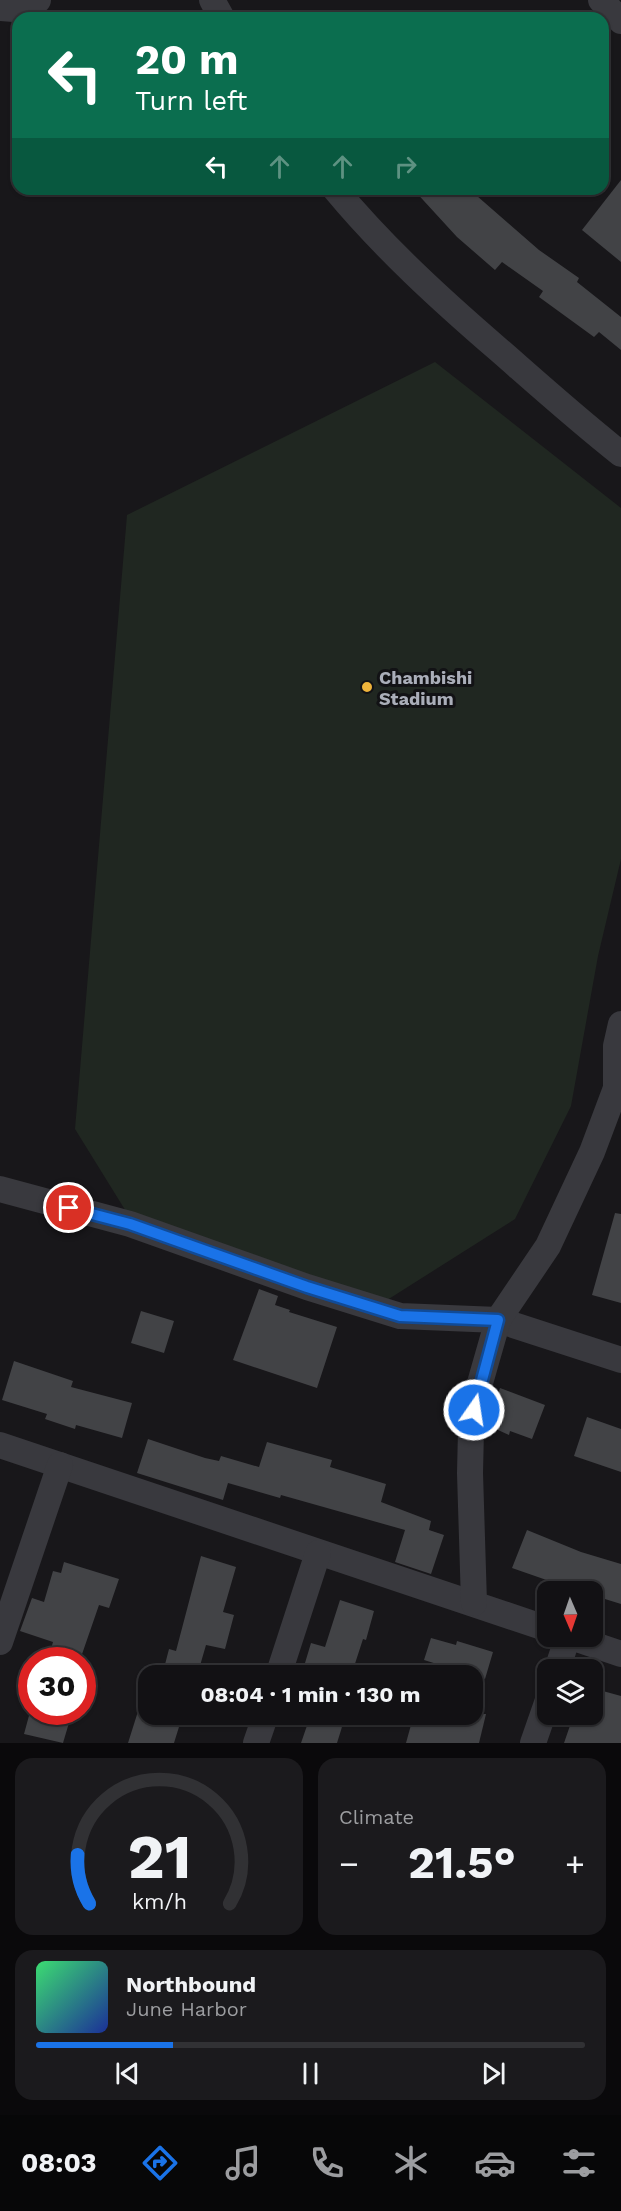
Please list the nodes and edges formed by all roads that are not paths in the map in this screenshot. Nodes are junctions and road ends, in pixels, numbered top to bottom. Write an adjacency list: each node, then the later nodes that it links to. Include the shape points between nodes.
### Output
1 (38, 0): 3 (street, via 14,9)
2 (601, 0): 4 (street)
3 (0, 8)
4 (621, 21)
5 (340, 195): 6 (street, via 435,294)
6 (621, 454)
7 (619, 1039): 9 (street, via 616,1089 592,1152 548,1246)
8 (0, 1189): 9 (street, via 130,1224 400,1316)
9 (498, 1320): 10 (street); 14 (street, via 471,1430)
10 (621, 1360)
11 (0, 1445): 12 (street)
12 (60, 1465): 13 (street); 16 (street)
13 (318, 1553): 14 (street); 19 (street)
14 (474, 1603): 15 (street)
15 (537, 1625)
16 (0, 1641)
17 (621, 1654): 18 (street, via 568,1636)
18 (561, 1659)
19 (282, 1665)
20 (262, 1725): 22 (street)
21 (539, 1725): 23 (street)
22 (256, 1743)
23 (533, 1743)

